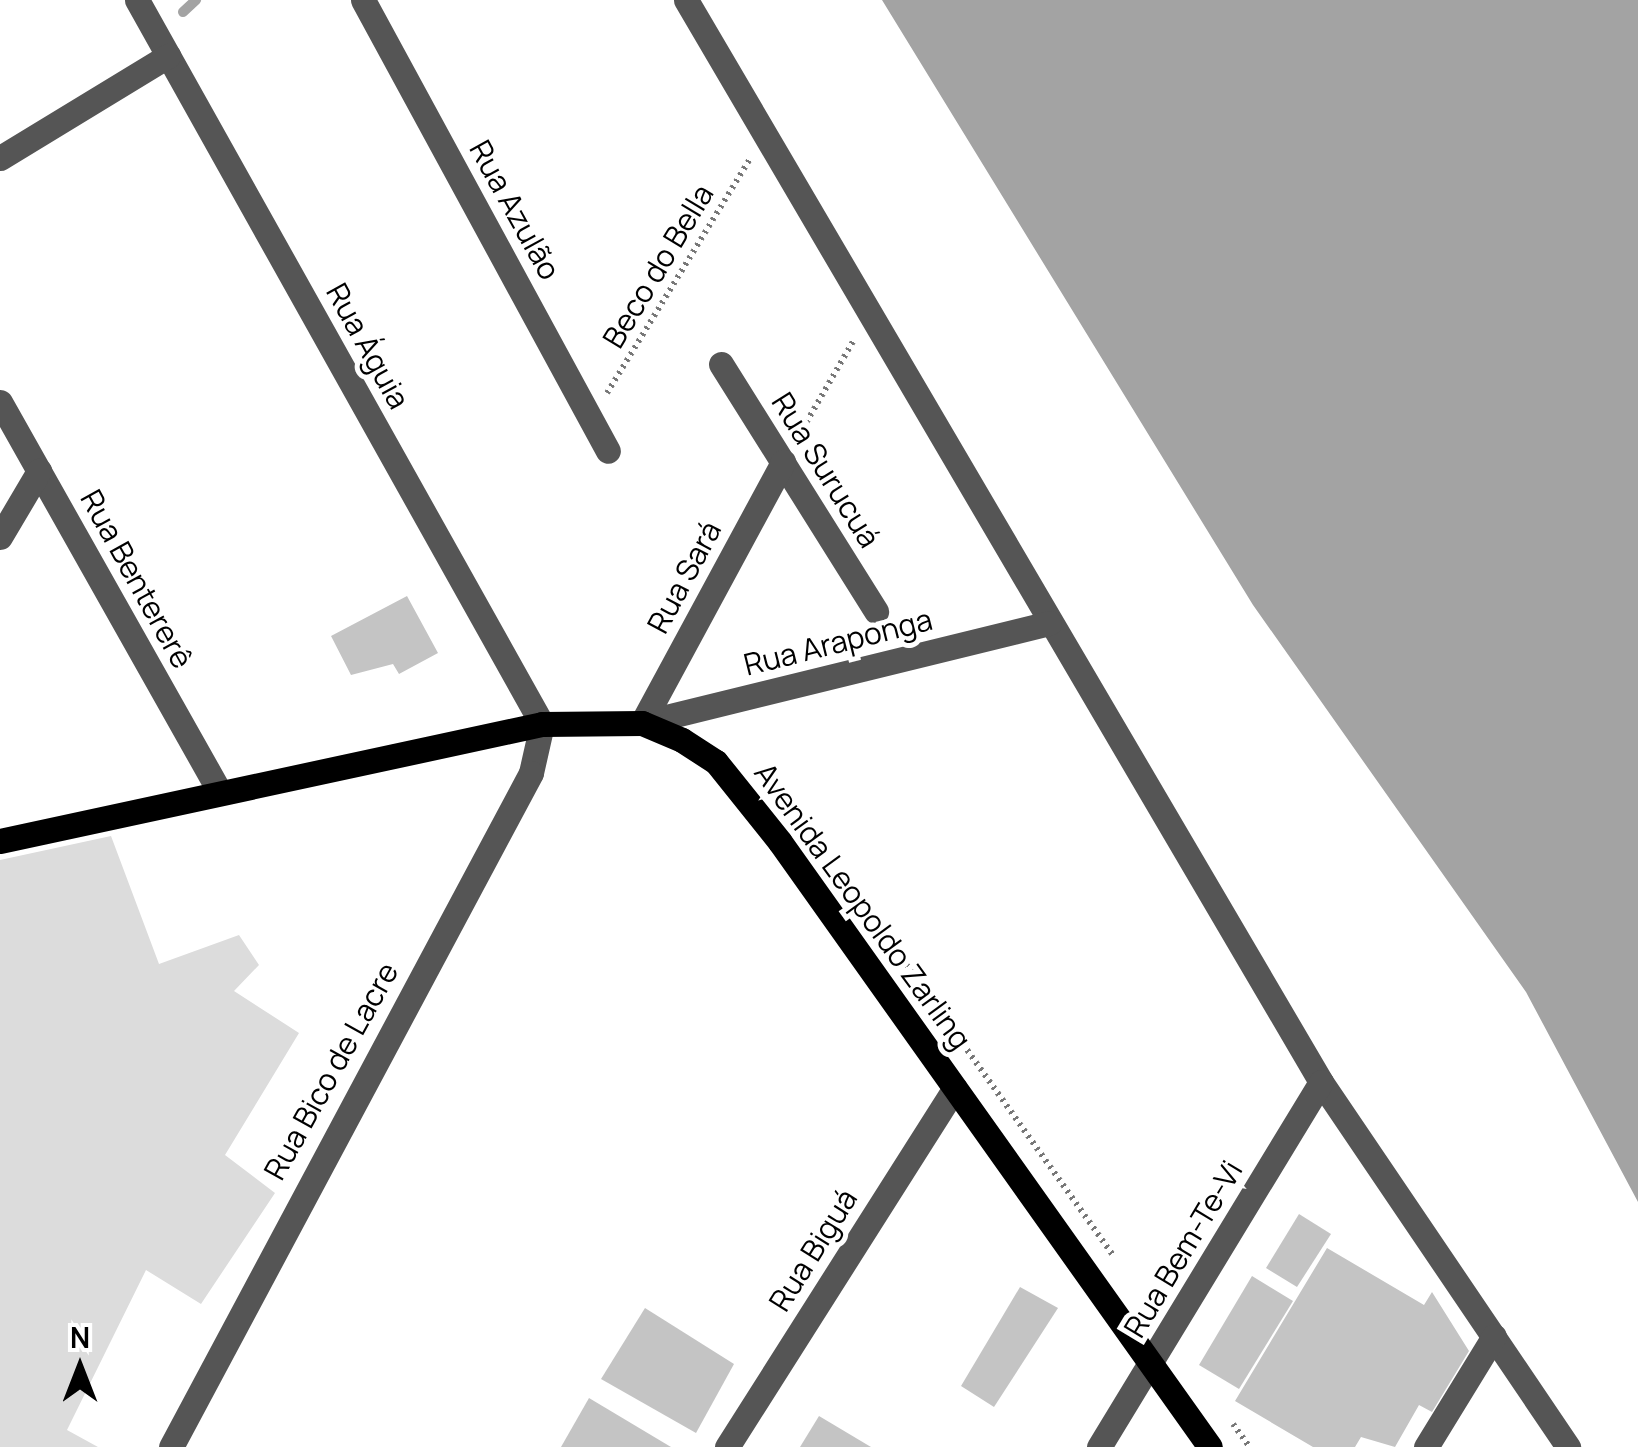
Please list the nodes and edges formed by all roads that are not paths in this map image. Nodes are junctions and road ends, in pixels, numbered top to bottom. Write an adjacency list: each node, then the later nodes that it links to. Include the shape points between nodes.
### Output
1 (137, 0): 4 (street, Rua Águia)
2 (364, 0): 8 (street, Rua Azulão)
3 (686, 0): 13 (street)
4 (168, 56): 5 (street); 15 (street, Rua Águia)
5 (0, 158)
6 (721, 364): 9 (street, Rua Surucuá)
7 (0, 402): 10 (street, Rua Bentererê)
8 (608, 451)
9 (783, 462): 12 (street, Rua Surucuá); 14 (street, Rua Sará)
10 (39, 471): 11 (street); 16 (street, Rua Bentererê)
11 (0, 536)
12 (876, 610)
13 (1049, 623): 14 (street, Rua Araponga); 18 (street)
14 (642, 723): 15 (main road, Avenida Leopoldo Zarling); 19 (main road, Avenida Leopoldo Zarling, via 716,762 744,794)
15 (542, 724): 16 (main road, Avenida Leopoldo Zarling); 22 (street, Rua Bico de Lacre, via 531,773)
16 (218, 788): 17 (main road, Avenida Leopoldo Zarling)
17 (0, 841)
18 (1320, 1082): 20 (street); 21 (street, Rua Bem-Te-Vi)
19 (956, 1088): 21 (main road, Avenida Leopoldo Zarling); 23 (street, Rua Biguá)
20 (1494, 1336): 26 (street); 27 (street)
21 (1152, 1365): 24 (street, Rua Bem-Te-Vi); 25 (main road, Avenida Leopoldo Zarling)
22 (171, 1447)
23 (726, 1447)
24 (1098, 1447)
25 (1210, 1447)
26 (1426, 1447)
27 (1568, 1447)

